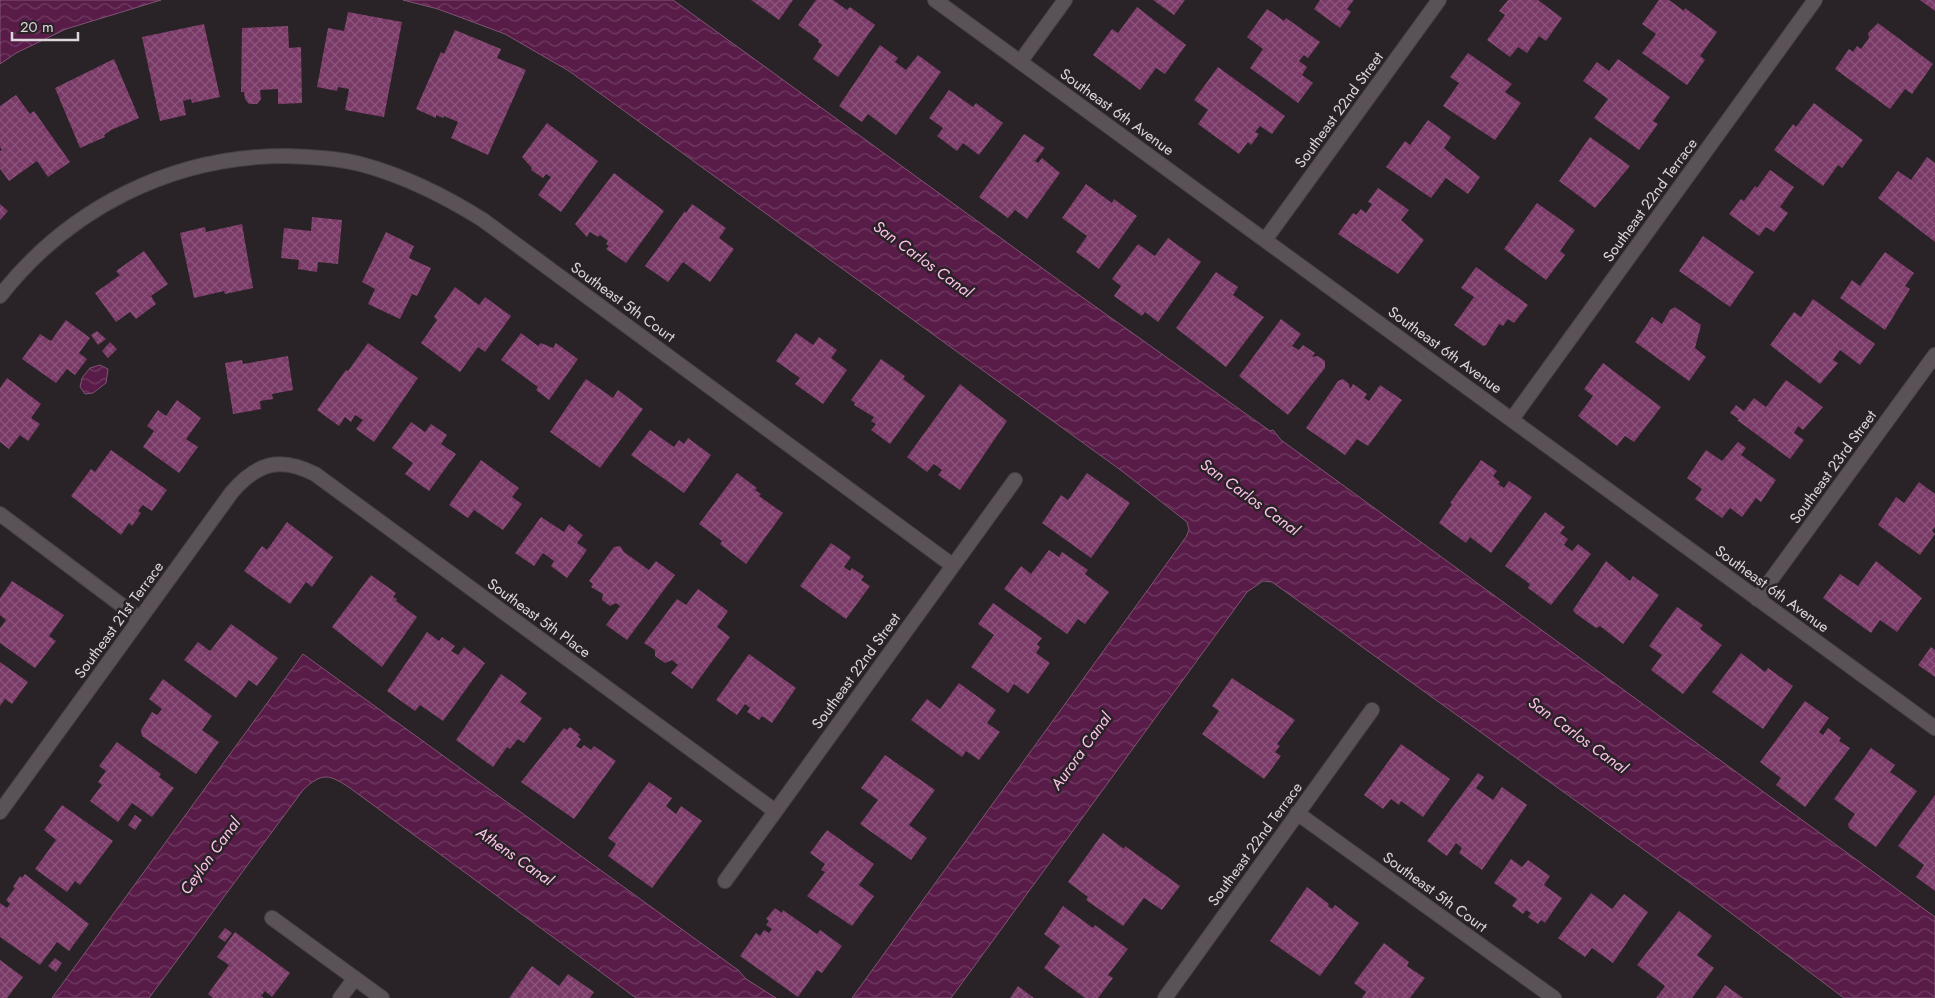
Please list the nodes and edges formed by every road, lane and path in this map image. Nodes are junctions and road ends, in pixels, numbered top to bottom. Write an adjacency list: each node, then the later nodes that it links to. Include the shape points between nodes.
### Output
1 (935, 0): 5 (street, Southeast 6th Avenue)
2 (1065, 0): 5 (street)
3 (1439, 0): 6 (street, Southeast 22nd Street)
4 (1815, 0): 9 (street, Southeast 22nd Terrace)
5 (1020, 62): 6 (street, Southeast 6th Avenue)
6 (1265, 240): 9 (street, Southeast 6th Avenue)
7 (0, 296): 13 (street, Southeast 5th Court, via 43,248 72,224 104,203 170,174 237,159 306,156 362,164 417,183 483,220)
8 (1935, 355): 14 (street, Southeast 23rd Street)
9 (1512, 419): 14 (street, Southeast 6th Avenue)
10 (278, 464): 15 (street, Southeast 21st Terrace, via 265,466 242,480); 18 (street, Southeast 5th Place, via 292,464 315,474)
11 (1015, 480): 13 (street, Southeast 22nd Street)
12 (0, 514): 15 (street)
13 (952, 565): 18 (street, Southeast 22nd Street)
14 (1757, 599): 17 (street, Southeast 6th Avenue)
15 (140, 619): 19 (street, Southeast 21st Terrace)
16 (1372, 710): 20 (street, Southeast 22nd Terrace)
17 (1935, 728)
18 (775, 810): 21 (street, Southeast 22nd Street)
19 (0, 812)
20 (1297, 813): 26 (street, Southeast 22nd Terrace); 27 (street, Southeast 5th Court)
21 (725, 881)
22 (272, 918): 23 (street)
23 (354, 978): 24 (street); 25 (street)
24 (340, 998)
25 (382, 998)
26 (1165, 998)
27 (1554, 998)

